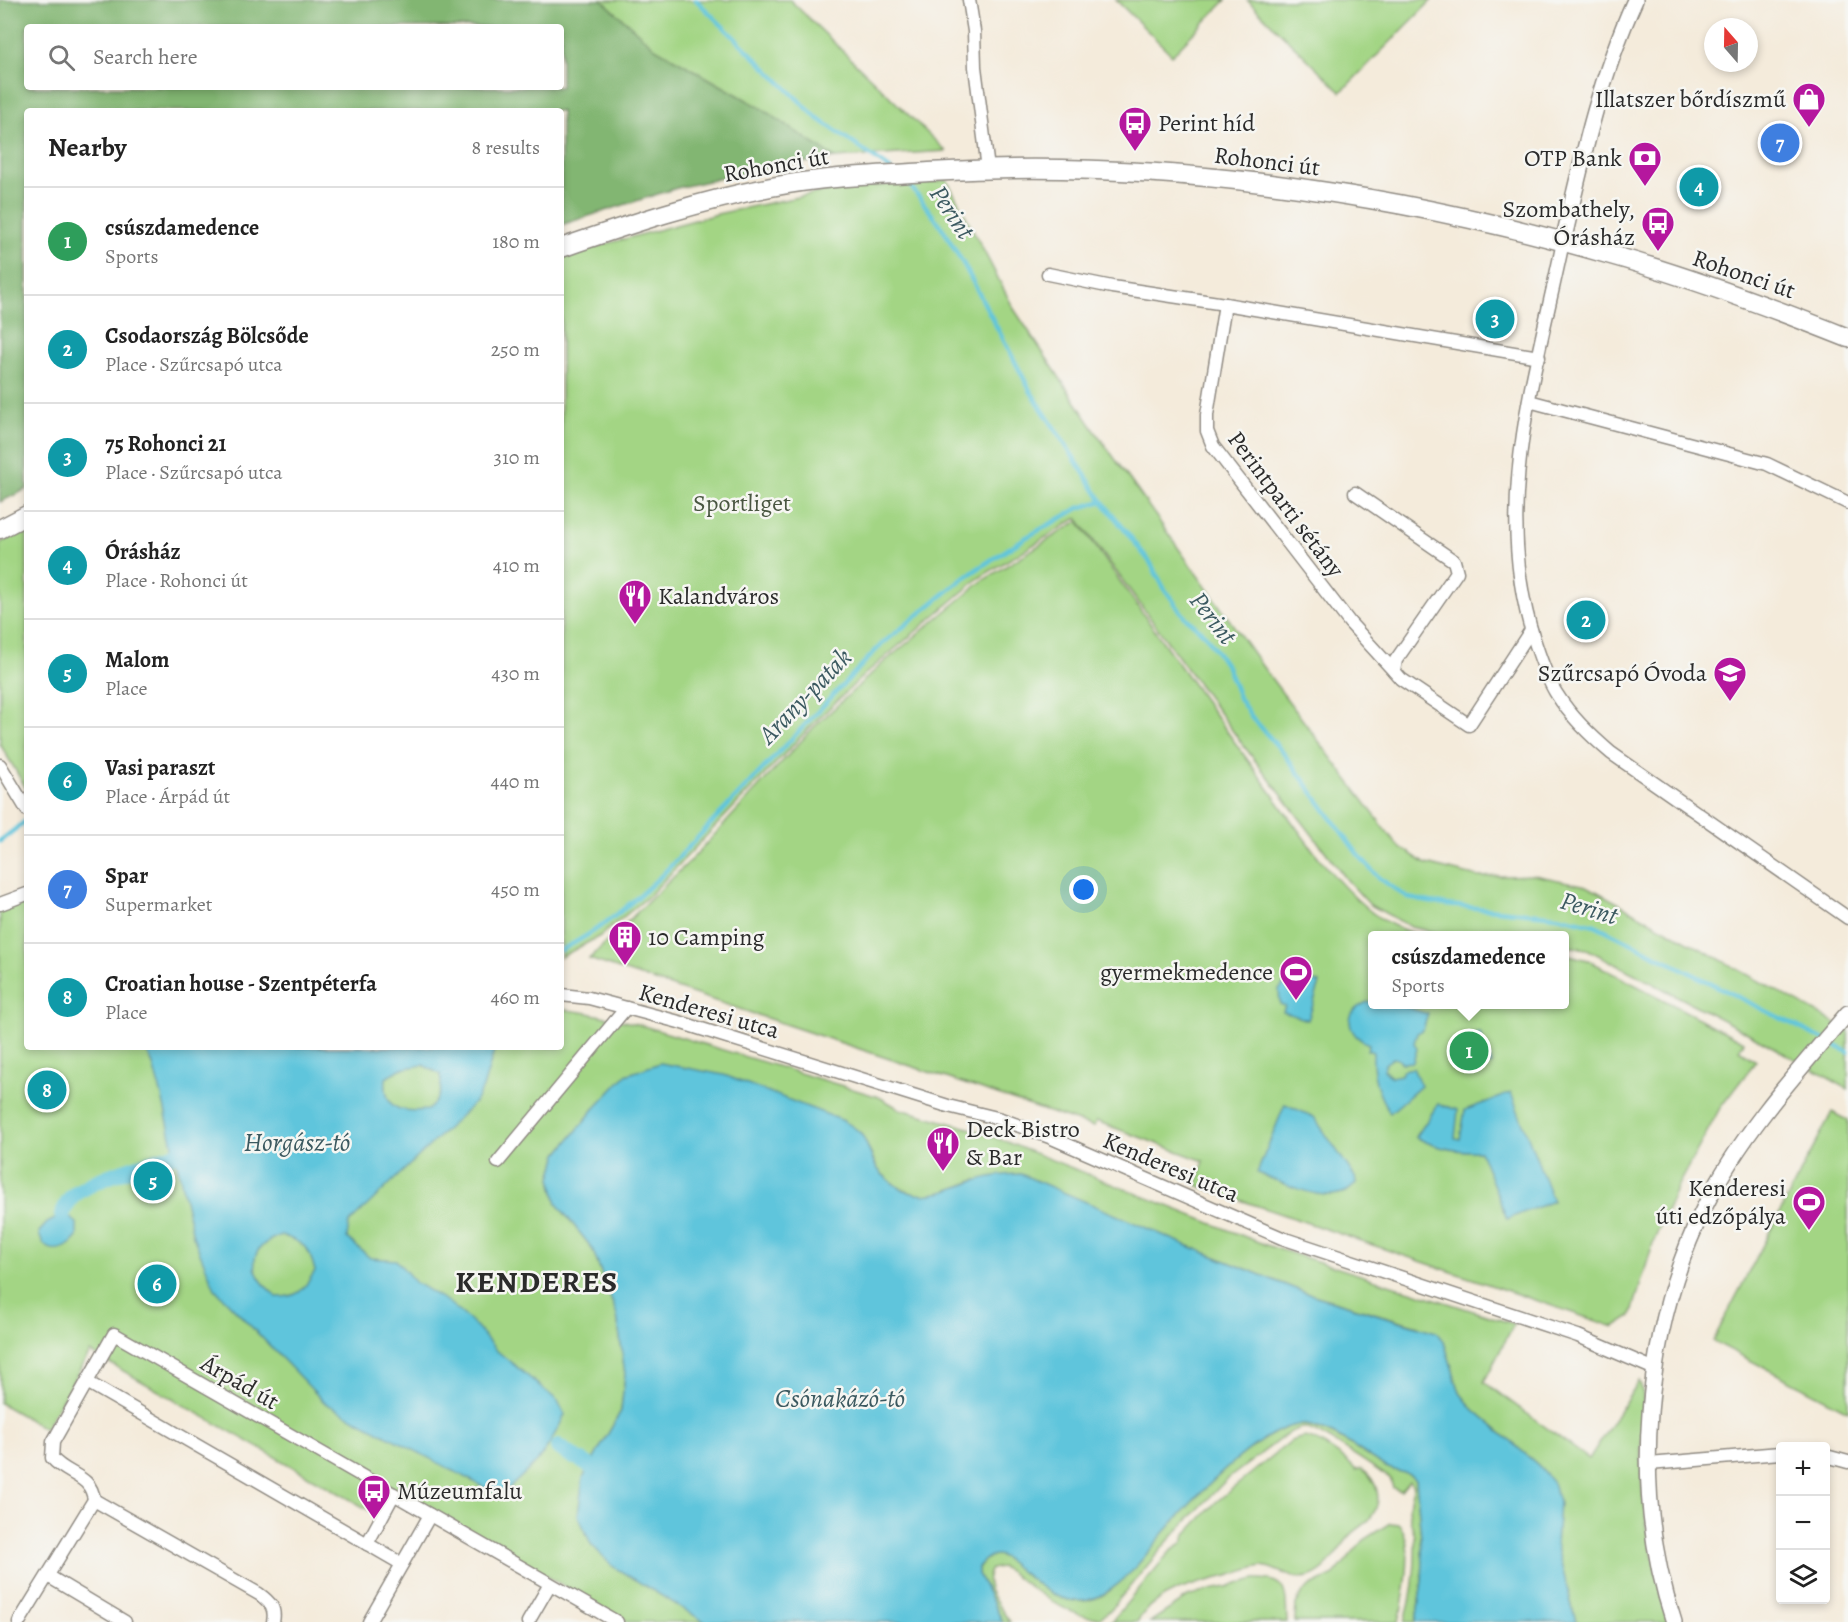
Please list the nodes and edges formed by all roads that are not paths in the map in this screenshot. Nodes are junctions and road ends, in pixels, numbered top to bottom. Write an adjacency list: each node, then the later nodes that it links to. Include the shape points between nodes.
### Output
1 (969, 0): 3 (street)
2 (1635, 0): 4 (street, via 1592,120)
3 (988, 169): 4 (main road, Rohonci út, via 1146,172 1251,182 1430,212); 5 (main road, Rohonci út, via 842,178 772,187 698,204)
4 (1563, 242): 8 (main road, Rohonci út, via 1650,267); 9 (street)
5 (564, 247)
6 (1048, 274): 7 (street)
7 (1225, 304): 9 (street); 16 (street, Perintparti sétány, via 1207,415 1214,446 1350,623)
8 (1848, 338)
9 (1539, 357): 10 (street)
10 (1529, 401): 12 (street, via 1767,464); 15 (street, via 1515,497 1515,533 1518,573)
11 (1355, 493): 16 (street, via 1454,561 1457,573 1396,660)
12 (1848, 503)
13 (24, 517): 14 (main road)
14 (0, 529)
15 (1531, 630): 16 (street, Perintparti sétány, via 1468,725); 21 (street, via 1555,692 1587,733)
16 (1395, 671)
17 (0, 765): 18 (street)
18 (24, 805)
19 (24, 895): 20 (street)
20 (0, 904)
21 (1848, 918)
22 (564, 995): 23 (street, Kenderesi utca)
23 (626, 1008): 25 (street); 26 (street, Kenderesi utca, via 1001,1119 1282,1238 1578,1336)
24 (1848, 1013): 26 (street, via 1796,1073 1738,1151 1705,1206 1678,1271)
25 (498, 1162)
26 (1655, 1369): 31 (street)
27 (87, 1382): 32 (street, Árpád út, via 114,1334); 33 (street, Árpád út, via 53,1442 52,1458 85,1480 93,1490); 35 (street)
28 (1776, 1453): 31 (street)
29 (1830, 1457): 30 (street)
30 (1848, 1462)
31 (1649, 1464): 45 (street, via 1658,1564)
32 (394, 1494): 34 (street, Árpád út); 35 (street)
33 (94, 1500): 37 (street); 41 (street, Árpád út, via 271,1602)
34 (430, 1515): 36 (street); 38 (street, Árpád út)
35 (367, 1544): 36 (street)
36 (402, 1564): 42 (street)
37 (48, 1576): 39 (street); 40 (street)
38 (550, 1584): 43 (street); 44 (street, Árpád út)
39 (19, 1622)
40 (124, 1622)
41 (273, 1622)
42 (369, 1622)
43 (528, 1622)
44 (617, 1622)
45 (1674, 1622)

